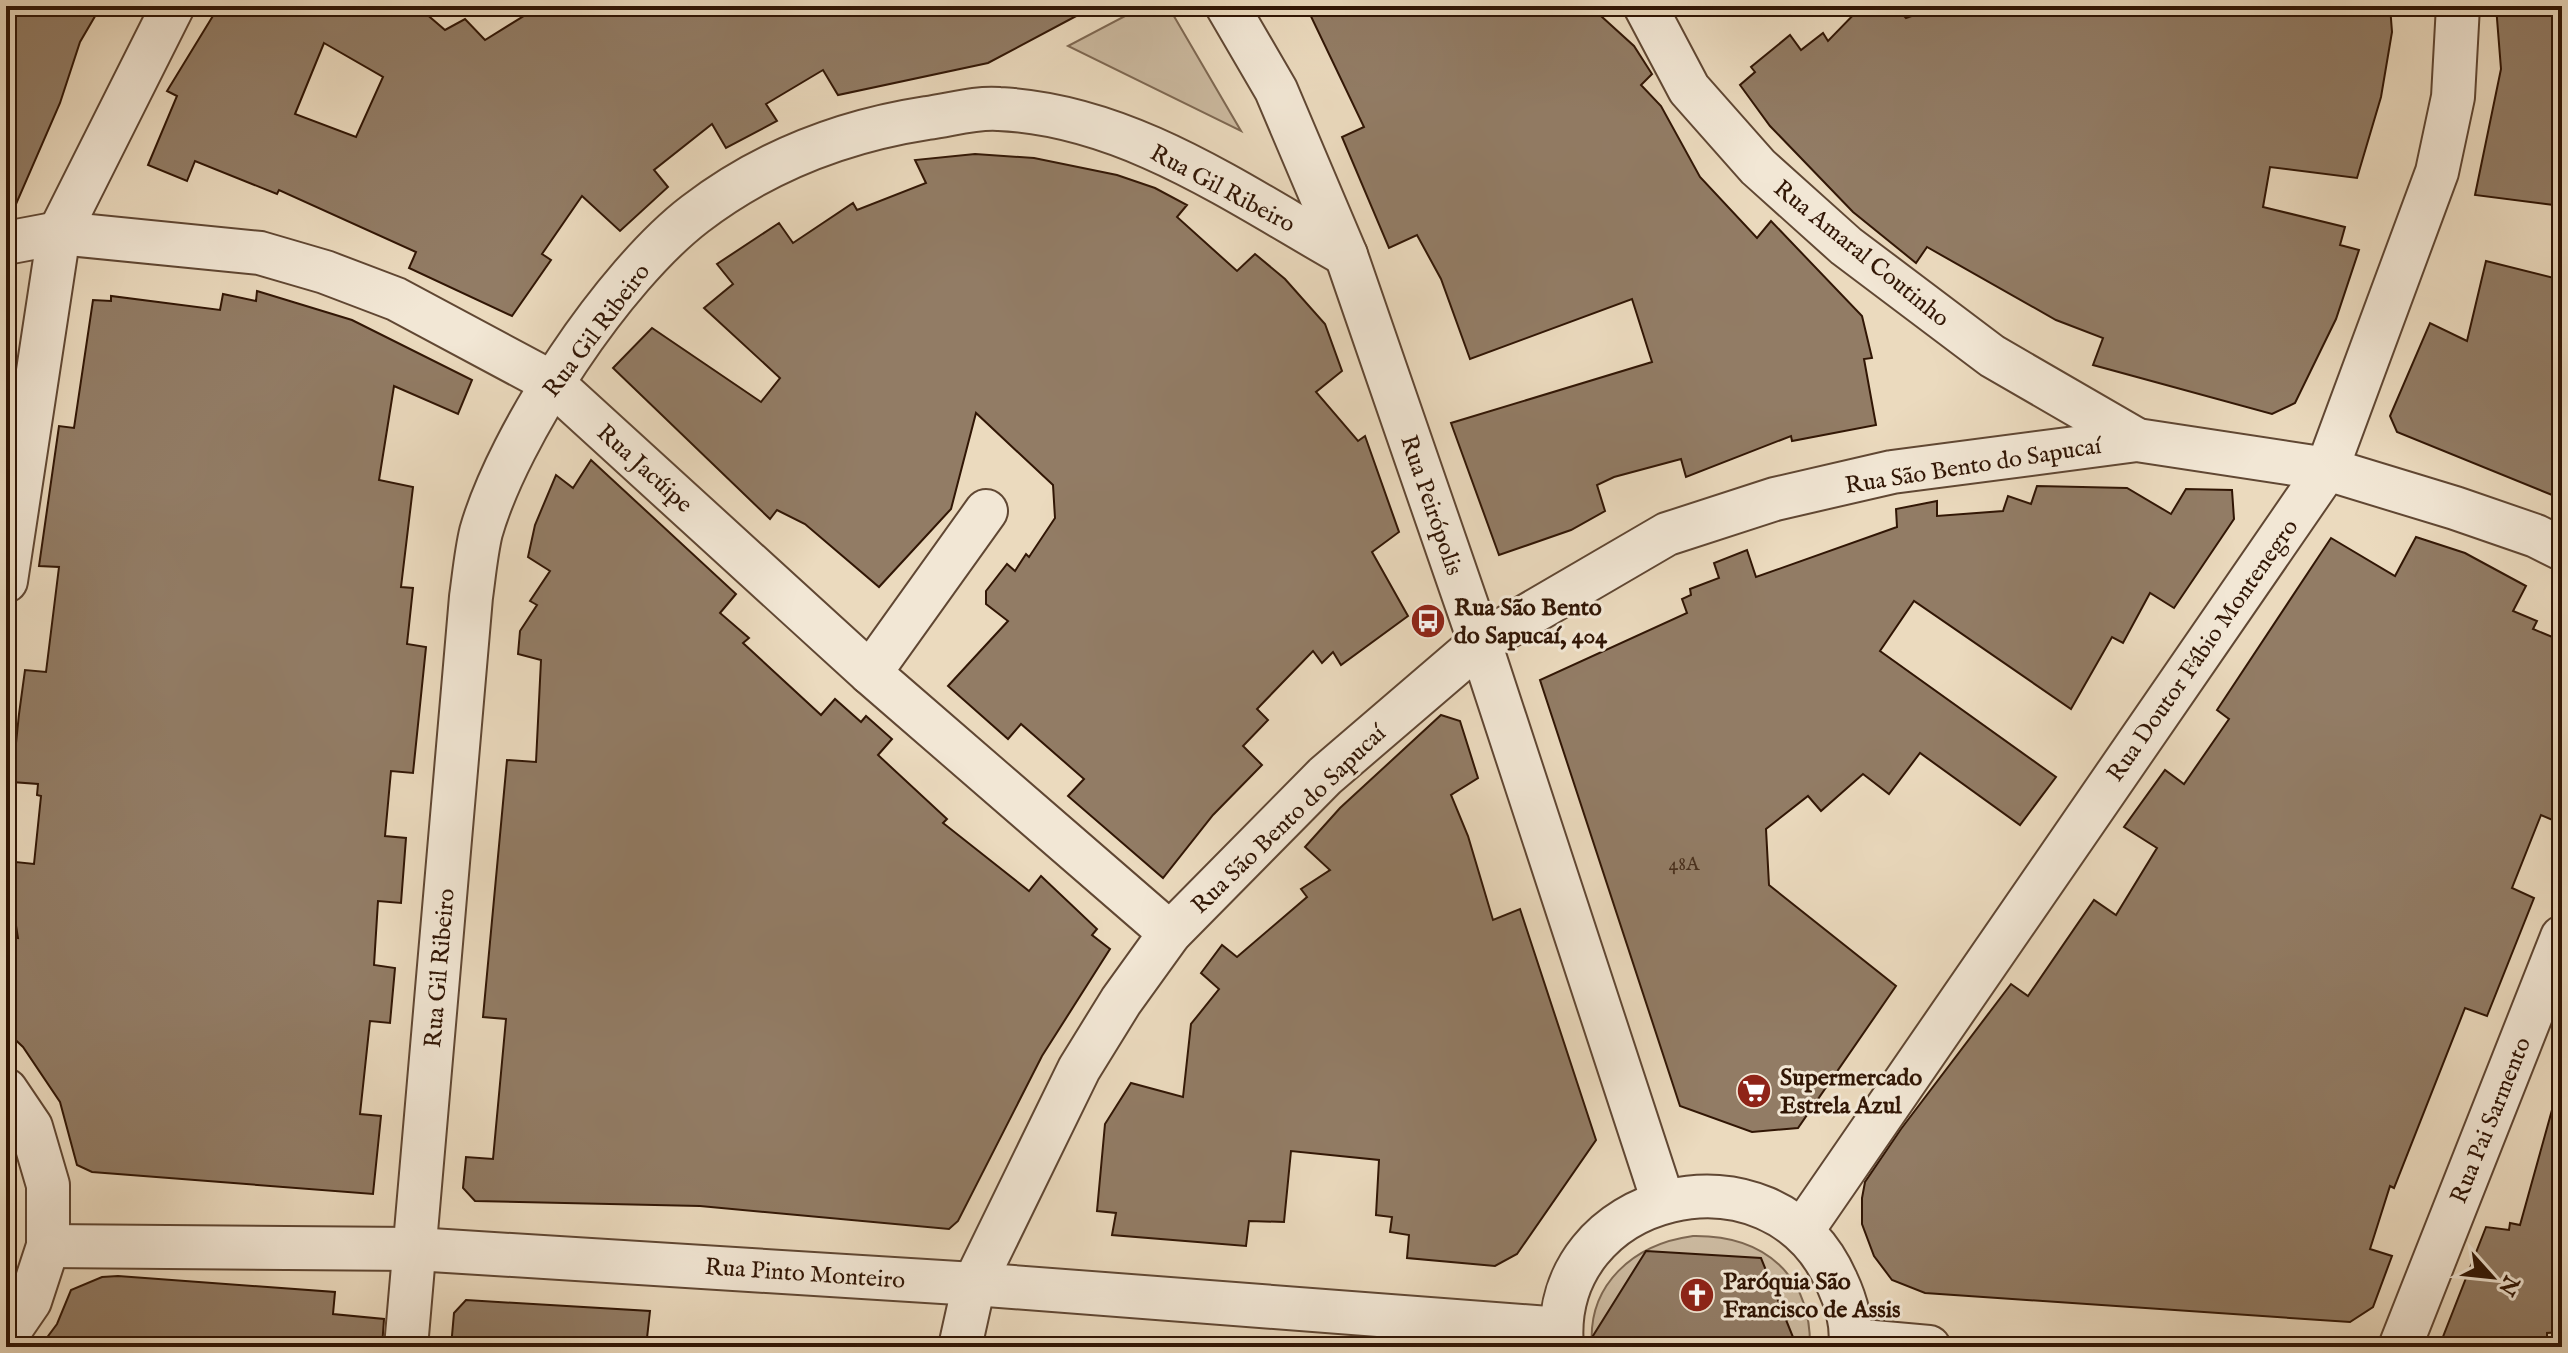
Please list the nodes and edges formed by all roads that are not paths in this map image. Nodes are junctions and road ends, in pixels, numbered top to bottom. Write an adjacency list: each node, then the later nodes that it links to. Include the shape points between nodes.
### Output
1 (173, 6): 5 (street)
2 (1227, 6): 7 (street, Rua Peirópolis, via 1276,90)
3 (1645, 6): 9 (street, Rua Amaral Coutinho, via 1689,89 1758,167 1835,236 1992,356)
4 (2458, 6): 10 (street, Rua Doutor Fábio Montenegro, via 2453,97 2437,172)
5 (59, 233): 6 (street, Rua Jacúipe); 8 (street, Rua Jacúipe, via 260,253 325,272 396,299); 13 (street)
6 (6, 243)
7 (1346, 255): 8 (street, Rua Gil Ribeiro, via 1172,156 1113,132 997,108 893,124 828,142 770,167 694,215 635,273); 14 (street, Rua Peirópolis)
8 (551, 382): 15 (street, Rua Jacúipe); 22 (street, Rua Gil Ribeiro, via 505,472 479,545)
9 (2137, 440): 10 (street, Rua São Bento do Sapucaí); 14 (street, Rua São Bento do Sapucaí, via 1892,472 1775,499 1667,534)
10 (2327, 469): 12 (street, Rua São Bento do Sapucaí, via 2455,508); 20 (street, Rua Doutor Fábio Montenegro)
11 (986, 511): 15 (street)
12 (2562, 549)
13 (6, 581)
14 (1480, 643): 16 (street, Rua São Bento do Sapucaí, via 1325,776); 19 (street, Rua Peirópolis)
15 (870, 673): 16 (street, Rua Jacúipe)
16 (1170, 933): 23 (street, Rua São Bento do Sapucaí, via 1079,1069)
17 (2562, 937): 30 (street, Rua Pai Sarmento)
18 (6, 1090): 21 (street, via 31,1127 48,1185)
19 (1663, 1201): 20 (street, via 1713,1194 1761,1205); 25 (street, via 1624,1220 1593,1249 1571,1287)
20 (1802, 1231): 26 (street, via 1829,1262 1845,1300)
21 (48, 1246): 22 (street, Rua Pinto Monteiro); 24 (street, via 30,1301)
22 (415, 1249): 23 (street, Rua Pinto Monteiro); 27 (street, Rua Gil Ribeiro)
23 (974, 1284): 25 (street, Rua Pinto Monteiro); 28 (street, Rua São Bento do Sapucaí)
24 (6, 1336)
25 (1561, 1338)
26 (1850, 1344): 29 (street)
27 (406, 1347)
28 (960, 1347)
29 (1929, 1347)
30 (2400, 1347)

